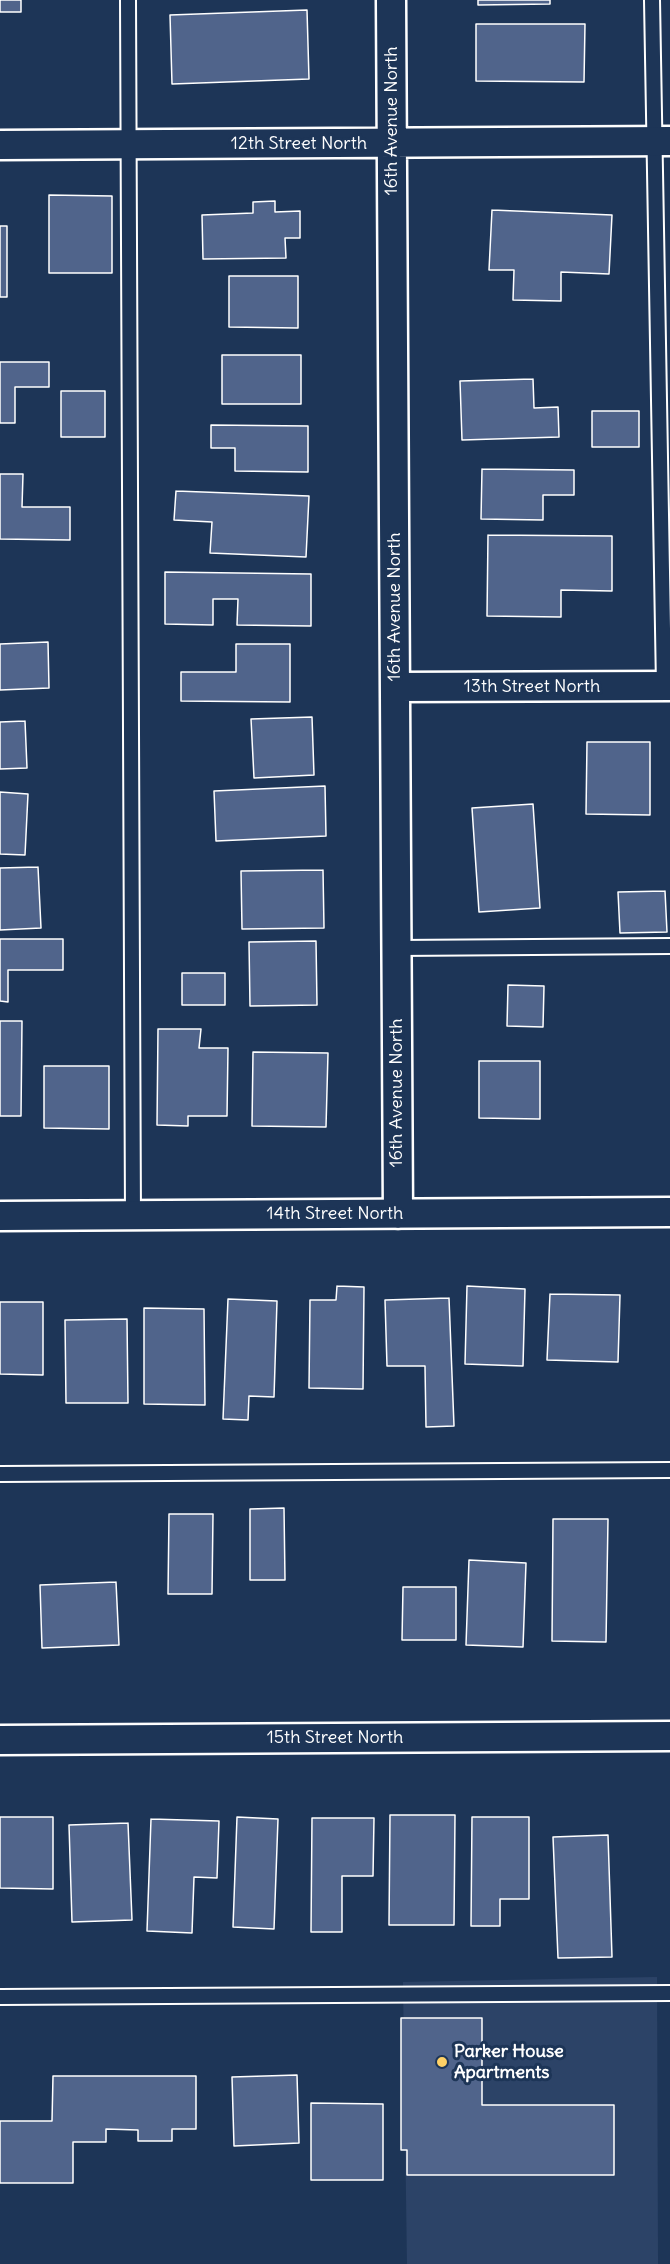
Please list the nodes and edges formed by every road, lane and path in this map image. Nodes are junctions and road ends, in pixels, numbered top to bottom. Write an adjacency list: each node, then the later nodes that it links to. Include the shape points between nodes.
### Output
1 (128, 0): 7 (lane)
2 (391, 0): 5 (street, 16th Avenue North)
3 (652, 0): 4 (lane)
4 (661, 142): 5 (street, 12th Street North); 8 (lane)
5 (392, 143): 7 (street, 12th Street North); 9 (street, 16th Avenue North)
6 (0, 145): 7 (street, 12th Street North)
7 (130, 145): 14 (lane)
8 (667, 686): 9 (street, 13th Street North)
9 (395, 687): 11 (street, 16th Avenue North)
10 (670, 946): 11 (lane)
11 (397, 948): 13 (street, 16th Avenue North)
12 (670, 1212): 13 (street, 14th Street North)
13 (398, 1214): 14 (street, 14th Street North)
14 (133, 1215): 15 (street, 14th Street North)
15 (0, 1216)
16 (670, 1470): 17 (lane)
17 (0, 1474)
18 (670, 1736): 19 (street, 15th Street North)
19 (0, 1740)
20 (670, 1993): 21 (lane)
21 (0, 1997)

